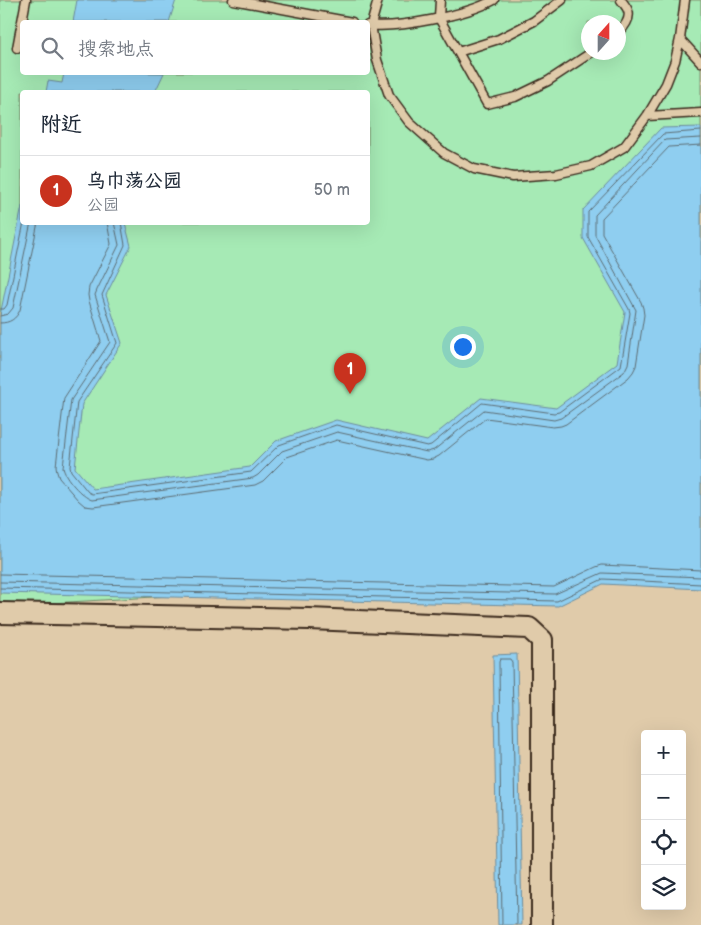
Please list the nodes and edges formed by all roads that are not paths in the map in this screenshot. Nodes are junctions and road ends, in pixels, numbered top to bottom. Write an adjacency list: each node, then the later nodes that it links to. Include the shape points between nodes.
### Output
1 (26, 0): 10 (lane)
2 (233, 0): 11 (lane)
3 (378, 0): 12 (lane)
4 (440, 0): 9 (lane)
5 (494, 0): 9 (lane)
6 (562, 0): 19 (lane, via 534,21 499,39)
7 (621, 0): 13 (lane, via 629,11)
8 (685, 0): 17 (lane)
9 (439, 18): 14 (lane); 19 (lane)
10 (22, 20)
11 (341, 20)
12 (370, 22)
13 (626, 23)
14 (370, 25)
15 (370, 29): 23 (lane, via 389,95 409,122 444,153 474,169 513,177 556,174 591,166 624,147)
16 (20, 32): 18 (lane)
17 (680, 39): 21 (lane); 23 (lane, via 666,84)
18 (17, 48)
19 (458, 52): 20 (lane, via 487,104 515,96)
20 (581, 59)
21 (701, 62)
22 (701, 112): 23 (lane)
23 (647, 116)
24 (0, 613): 25 (street, via 308,619 529,628 542,640)
25 (542, 925)

